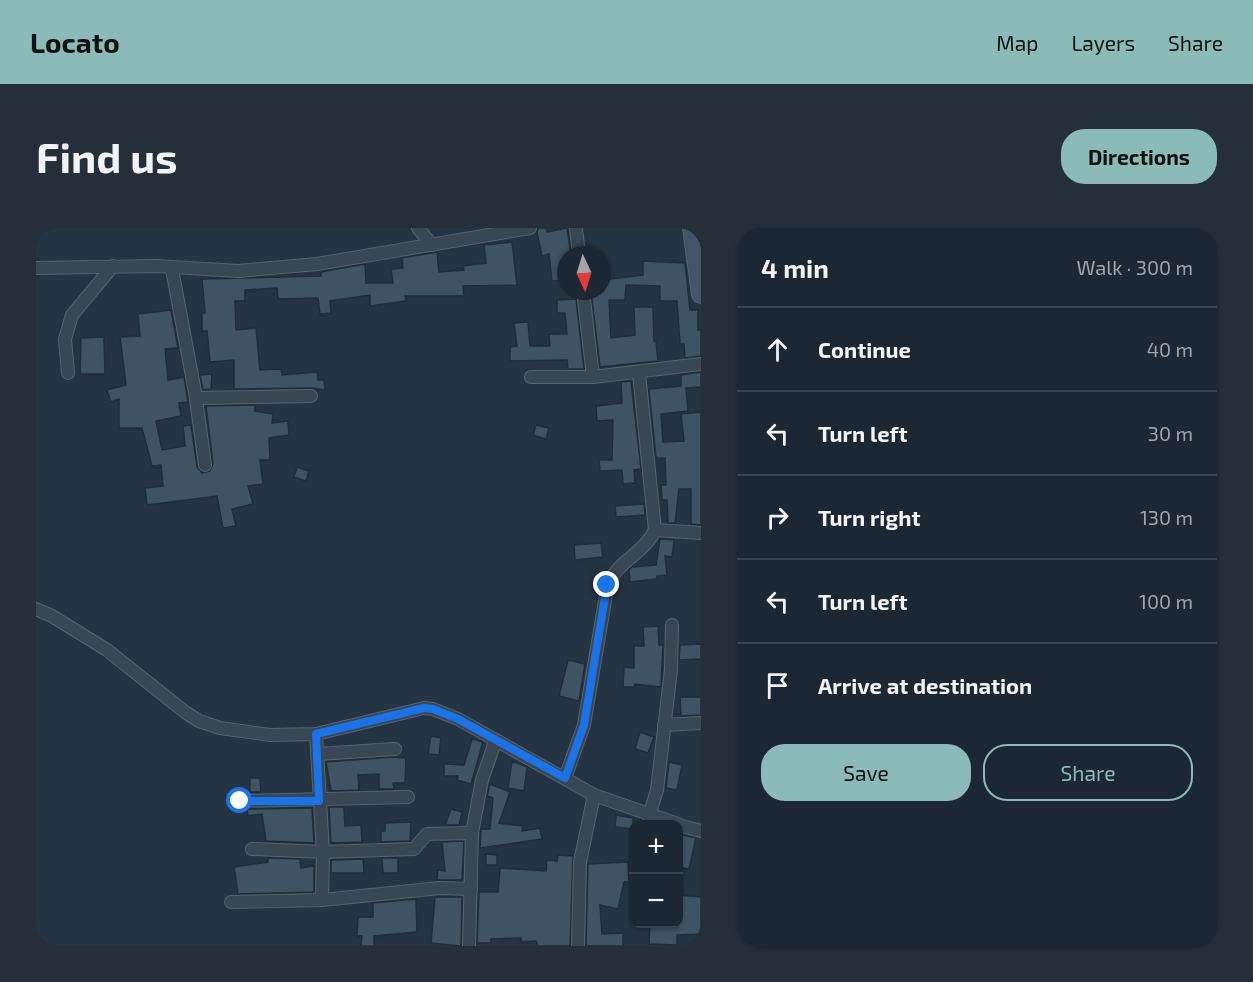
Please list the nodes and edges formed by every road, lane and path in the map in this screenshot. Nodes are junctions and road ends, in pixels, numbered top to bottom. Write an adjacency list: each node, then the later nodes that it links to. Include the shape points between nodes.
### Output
1 (530, 228): 5 (street)
2 (576, 228): 7 (street)
3 (692, 228): 11 (street)
4 (419, 230): 6 (street)
5 (511, 230): 6 (street)
6 (432, 245): 10 (street, via 295,266 238,271)
7 (578, 246)
8 (113, 266): 9 (street); 10 (street); 14 (street, via 72,315 66,339)
9 (36, 268)
10 (172, 269): 19 (street)
11 (701, 294)
12 (584, 300): 17 (street)
13 (701, 364): 15 (street)
14 (68, 373)
15 (639, 373): 17 (street); 21 (street)
16 (531, 377): 17 (street)
17 (592, 377)
18 (311, 396): 19 (street)
19 (196, 398): 20 (street)
20 (205, 465)
21 (655, 530): 22 (street); 31 (street, via 619,566 608,583 584,725)
22 (701, 533)
23 (36, 609): 27 (street, via 107,650 199,721 270,735)
24 (672, 625): 26 (street)
25 (701, 723): 26 (street)
26 (664, 725): 36 (street)
27 (316, 734): 28 (street, via 429,708 458,719); 30 (street)
28 (495, 742): 31 (street); 40 (street, via 482,780)
29 (395, 748): 30 (street)
30 (318, 753): 35 (street)
31 (569, 769): 32 (street)
32 (594, 795): 36 (street); 47 (street, via 580,862)
33 (408, 797): 35 (street)
34 (240, 801): 35 (street)
35 (319, 801): 42 (street)
36 (651, 812): 37 (street)
37 (668, 820)
38 (683, 826): 39 (street)
39 (701, 831)
40 (472, 833): 42 (street, via 427,834 414,849); 43 (street)
41 (252, 849): 42 (street)
42 (323, 852): 44 (street)
43 (471, 889): 44 (street, via 440,888); 46 (street)
44 (322, 900): 45 (street)
45 (231, 902)
46 (469, 946)
47 (578, 946)

